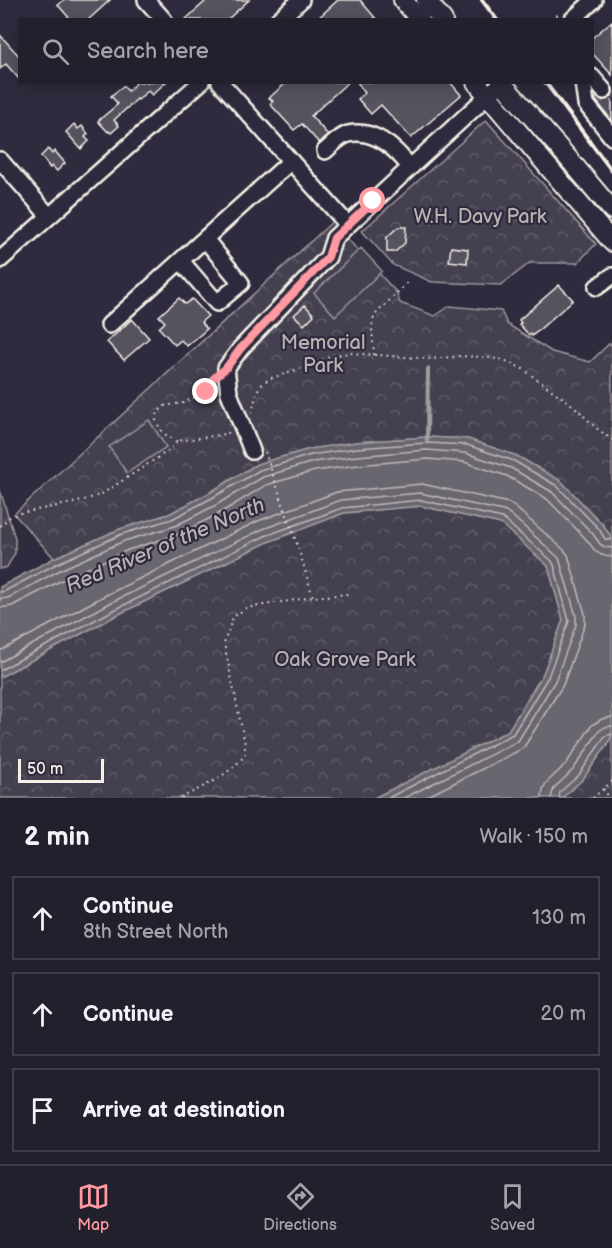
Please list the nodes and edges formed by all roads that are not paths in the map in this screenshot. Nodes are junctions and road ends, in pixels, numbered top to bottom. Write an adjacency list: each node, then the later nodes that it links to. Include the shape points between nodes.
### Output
1 (146, 0): 6 (street)
2 (301, 0): 7 (street)
3 (403, 0): 8 (main road)
4 (426, 0): 9 (main road)
5 (594, 0): 10 (street)
6 (162, 18)
7 (280, 18)
8 (418, 18)
9 (441, 18)
10 (574, 18)
11 (594, 79): 18 (street)
12 (199, 84): 27 (street)
13 (222, 84): 23 (street)
14 (498, 84): 17 (street)
15 (502, 84): 21 (main road)
16 (583, 84): 19 (street, via 586,104)
17 (482, 89): 24 (street); 30 (main road)
18 (604, 91)
19 (612, 136)
20 (325, 151): 24 (street, via 347,134 361,133 392,147)
21 (568, 158): 25 (main road); 26 (main road)
22 (0, 160): 27 (street)
23 (291, 162): 28 (street); 29 (street)
24 (410, 167): 28 (street)
25 (612, 200)
26 (612, 210)
27 (50, 216): 31 (street)
28 (348, 225): 36 (street, via 334,238 328,257 226,368 229,393 243,429)
29 (205, 239): 32 (street); 32 (street, via 241,282 218,303)
30 (612, 242)
31 (0, 260)
32 (181, 261): 35 (street)
33 (612, 276): 34 (street)
34 (597, 287)
35 (109, 325)
36 (258, 450)

